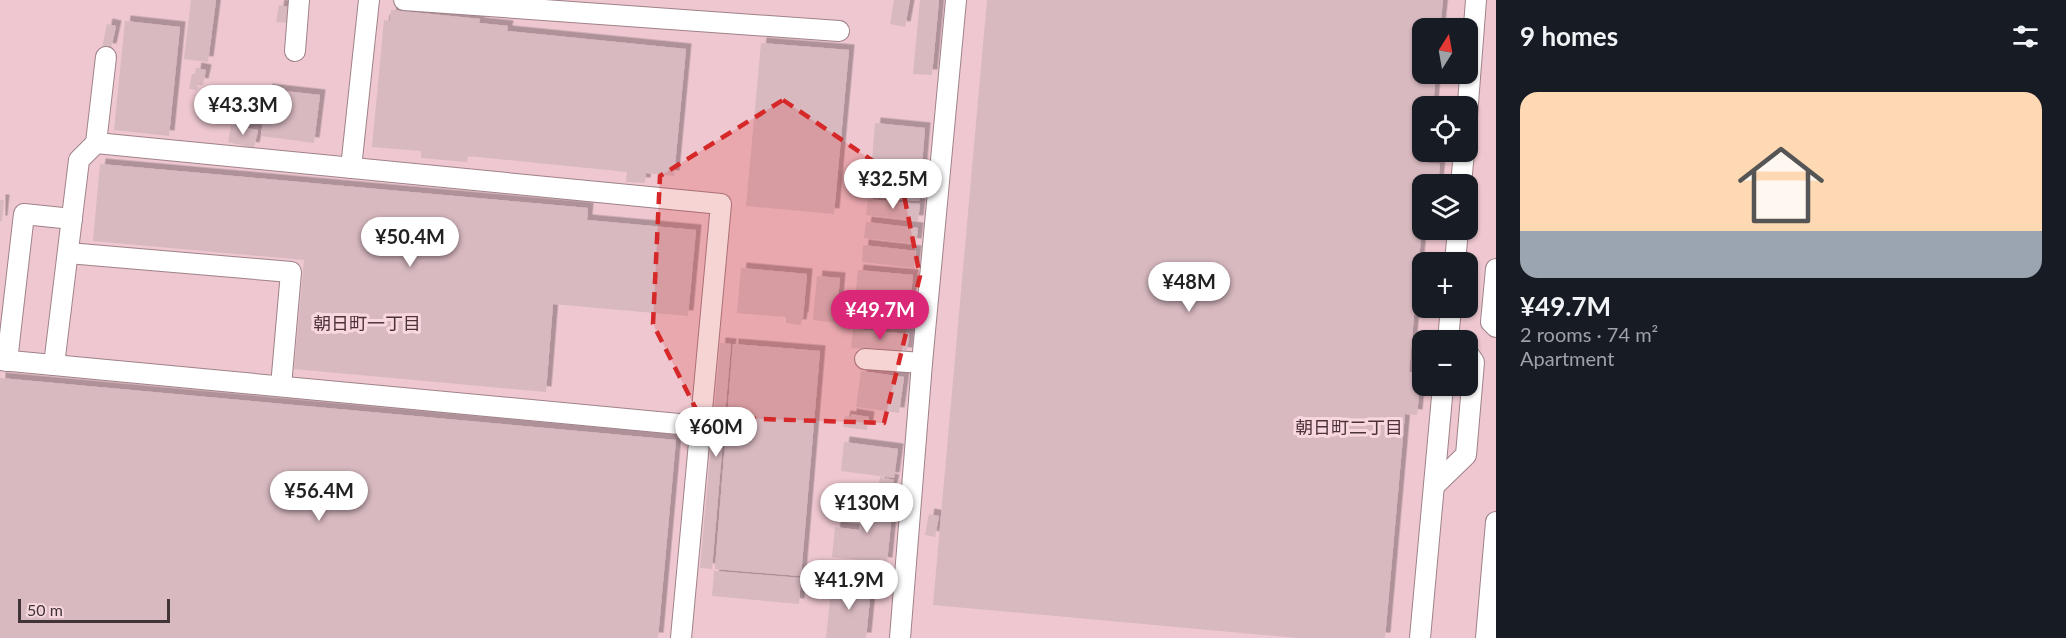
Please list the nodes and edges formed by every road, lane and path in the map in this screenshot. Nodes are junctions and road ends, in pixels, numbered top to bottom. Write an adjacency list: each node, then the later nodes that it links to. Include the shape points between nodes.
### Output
1 (299, 0): 7 (lane)
2 (369, 0): 11 (lane)
3 (404, 0): 6 (lane)
4 (956, 0): 18 (lane)
5 (1476, 0): 9 (lane)
6 (839, 31)
7 (295, 51)
8 (106, 57): 10 (lane)
9 (1469, 96)
10 (96, 143): 11 (lane); 12 (lane, via 79,160)
11 (351, 168): 23 (lane, via 721,204)
12 (72, 219): 13 (lane); 17 (lane, via 24,214)
13 (68, 253): 19 (lane); 20 (lane, via 291,272)
14 (1496, 269): 15 (lane, via 1491,322)
15 (1496, 327)
16 (865, 359): 18 (lane)
17 (3, 361): 19 (lane)
18 (922, 363): 27 (lane)
19 (54, 365): 20 (lane)
20 (281, 386): 23 (lane)
21 (1442, 396): 24 (lane)
22 (1471, 396): 24 (lane, via 1466,455)
23 (699, 426): 26 (lane)
24 (1434, 486): 29 (lane)
25 (1496, 522): 30 (lane)
26 (681, 638)
27 (900, 638): 28 (lane)
28 (906, 638)
29 (1420, 638)
30 (1486, 638)

